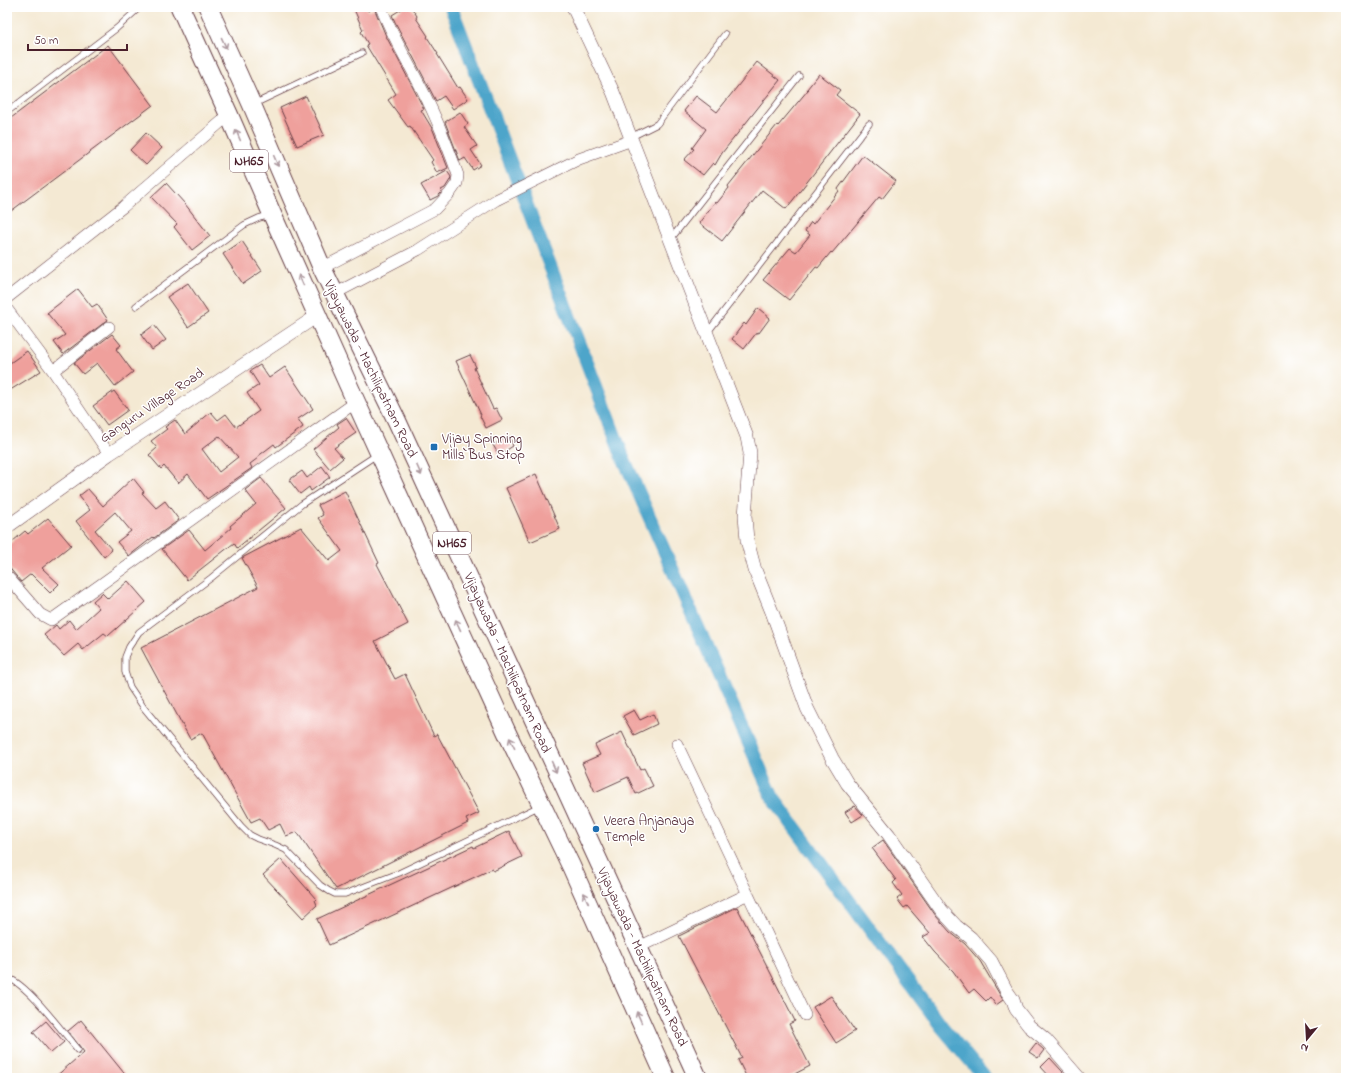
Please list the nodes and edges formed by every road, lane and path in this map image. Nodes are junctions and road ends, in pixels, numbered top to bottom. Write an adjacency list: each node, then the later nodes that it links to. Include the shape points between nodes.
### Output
1 (140, 7): 10 (lane, via 117,28)
2 (180, 7): 11 (highway, Vijayawada - Machilipatnam Road / NH65)
3 (208, 7): 9 (highway, Vijayawada - Machilipatnam Road / NH65, one-way to 9)
4 (381, 7): 16 (street, via 437,122 458,175 457,183 435,209)
5 (573, 7): 13 (street, via 613,92)
6 (725, 34): 13 (lane, via 657,124)
7 (362, 53): 9 (lane)
8 (799, 76): 15 (lane)
9 (252, 105): 16 (highway, Vijayawada - Machilipatnam Road / NH65, one-way to 16)
10 (7, 112)
11 (229, 115): 14 (highway, Vijayawada - Machilipatnam Road / NH65, one-way to 11); 18 (street, via 123,207)
12 (868, 124): 23 (lane)
13 (631, 138): 15 (street); 17 (street, via 579,159 496,200 418,250)
14 (272, 214): 19 (lane, via 244,225); 21 (highway, Vijayawada - Machilipatnam Road / NH65, one-way to 14)
15 (670, 240): 23 (street)
16 (322, 268): 17 (highway, Vijayawada - Machilipatnam Road / NH65)
17 (334, 294): 33 (highway, Vijayawada - Machilipatnam Road / NH65, one-way to 33, via 397,421)
18 (7, 298)
19 (136, 306)
20 (7, 309): 24 (street)
21 (317, 316): 25 (highway, Vijayawada - Machilipatnam Road / NH65); 27 (street, Ganguru Village Road)
22 (109, 327): 24 (street)
23 (706, 333): 39 (street, via 747,437 750,453 745,516 747,540 755,570 807,708 819,733 847,783 882,825 942,911 991,961 1016,1010)
24 (53, 371): 27 (street)
25 (356, 402): 26 (highway, Vijayawada - Machilipatnam Road / NH65); 29 (street, via 51,620 40,614)
26 (380, 453): 31 (highway, Vijayawada - Machilipatnam Road / NH65, one-way to 26); 31 (lane, via 302,504 139,632 125,657 125,672 130,687 144,708 241,826 254,837 286,850 320,885 335,894 354,892 399,873)
27 (109, 454): 28 (street, Ganguru Village Road)
28 (7, 527)
29 (7, 576)
30 (677, 744): 32 (street)
31 (542, 805): 37 (highway, Vijayawada - Machilipatnam Road / NH65, one-way to 31, via 650,1040)
32 (748, 894): 33 (street); 35 (street)
33 (638, 948): 38 (highway, Vijayawada - Machilipatnam Road / NH65)
34 (7, 977): 36 (lane, via 28,991)
35 (805, 1015)
36 (78, 1050)
37 (660, 1074)
38 (698, 1078)
39 (1079, 1078)

